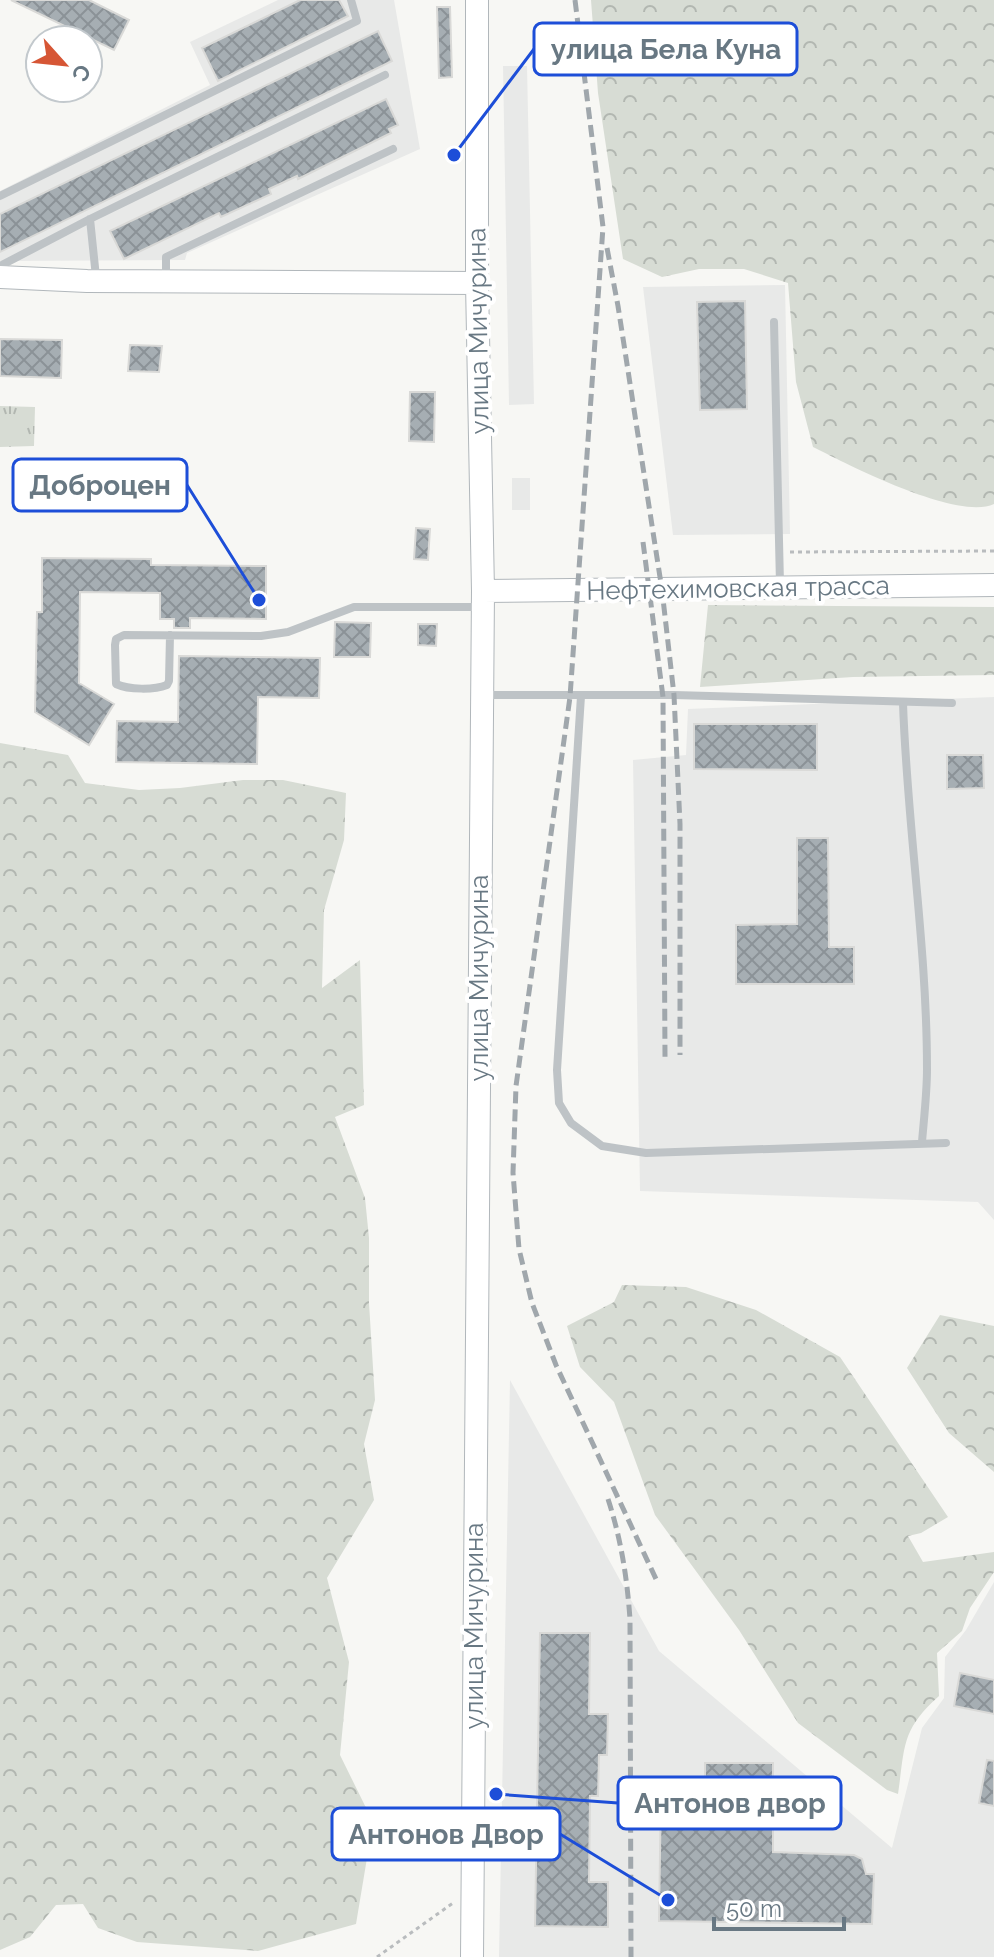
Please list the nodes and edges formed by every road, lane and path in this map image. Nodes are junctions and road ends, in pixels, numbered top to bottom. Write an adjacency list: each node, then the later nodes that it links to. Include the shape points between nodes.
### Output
1 (351, 0): 5 (lane, via 357,21)
2 (477, 0): 11 (main road, улица Мичурина)
3 (385, 75): 6 (lane)
4 (393, 149): 10 (lane, via 166,257)
5 (0, 196)
6 (90, 219): 7 (lane); 9 (lane)
7 (0, 266)
8 (0, 277): 9 (main road)
9 (96, 281): 10 (main road)
10 (166, 282): 11 (main road)
11 (477, 283): 17 (main road, улица Мичурина)
12 (774, 322): 14 (lane)
13 (994, 551): 14 (path)
14 (780, 552): 16 (lane)
15 (994, 585): 16 (main road, Нефтехимовская трасса)
16 (781, 589): 17 (main road, Нефтехимовская трасса)
17 (482, 599): 18 (lane, via 346,608 273,635); 19 (main road, улица Мичурина)
18 (170, 635): 18 (lane, via 116,639 116,684 167,685)
19 (482, 695): 20 (lane); 25 (main road, улица Мичурина)
20 (581, 696): 21 (lane); 23 (lane, via 557,1070 559,1103 571,1123 602,1146 646,1153)
21 (903, 703): 22 (lane); 23 (lane, via 926,1040)
22 (952, 703)
23 (922, 1142): 24 (lane)
24 (946, 1143)
25 (472, 1889): 26 (path); 27 (main road, улица Мичурина)
26 (377, 1957)
27 (472, 1957)

